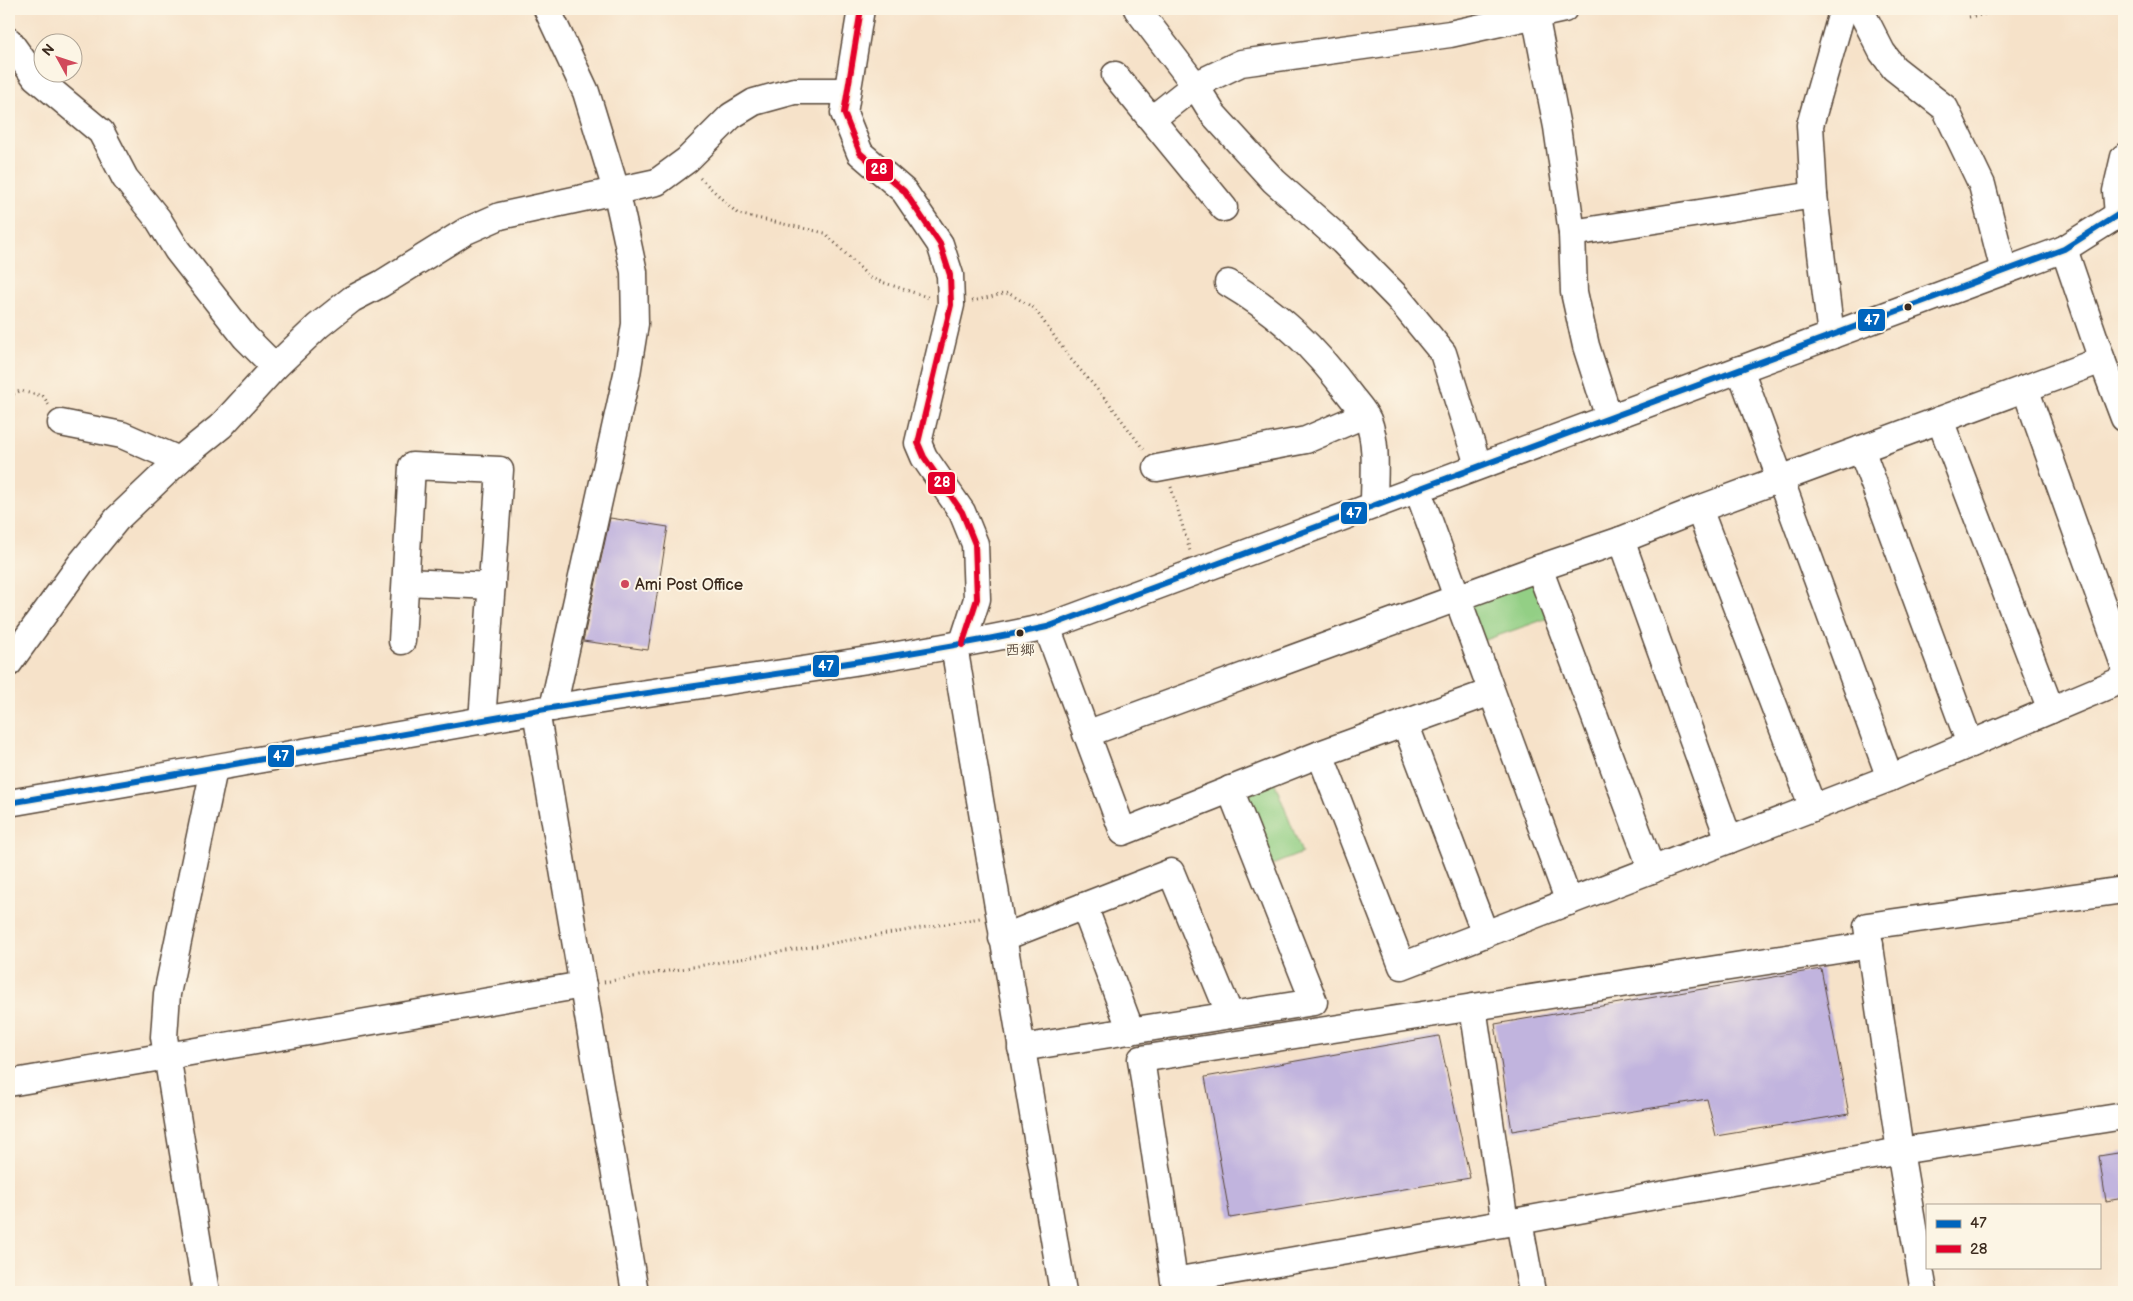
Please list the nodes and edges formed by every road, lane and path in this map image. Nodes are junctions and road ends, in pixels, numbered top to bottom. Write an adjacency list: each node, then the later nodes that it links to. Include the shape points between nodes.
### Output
1 (547, 9): 17 (street, via 586,92)
2 (861, 9): 13 (street)
3 (1137, 9): 12 (street)
4 (1564, 9): 8 (street)
5 (1843, 9): 18 (street, via 1810,125)
6 (1860, 9): 23 (street, via 1894,68 1945,108 1982,184)
7 (2013, 9): 9 (path)
8 (1535, 12): 12 (street, via 1450,34 1241,63); 21 (street, via 1557,127)
9 (1969, 18)
10 (9, 41): 28 (street, via 35,77 101,132 126,178 158,218 193,272)
11 (1115, 75): 14 (street)
12 (1195, 85): 14 (street); 39 (street, via 1213,114 1268,175 1343,242 1398,298 1443,353)
13 (846, 91): 16 (street, via 794,91 754,102 730,116); 25 (street, via 844,113 860,153 904,191 940,244 950,275)
14 (1152, 120): 19 (street)
15 (2124, 157): 20 (street, via 2116,191)
16 (687, 160): 17 (street, via 657,182); 25 (path, via 705,184 738,214 825,232 870,278)
17 (616, 190): 28 (street, via 500,216 466,232 352,299); 58 (street, via 634,272 635,324 627,374)
18 (1814, 195): 21 (street); 26 (street)
19 (1224, 208)
20 (2121, 213): 22 (street)
21 (1572, 233): 33 (street, via 1574,292 1586,346)
22 (2064, 249): 23 (street); 27 (street)
23 (2004, 271): 26 (street)
24 (1228, 283): 32 (street, via 1261,303 1296,332 1328,365)
25 (950, 305): 40 (path, via 1008,293 1034,308); 53 (street, via 918,443 962,512 975,544 978,598)
26 (1831, 336): 29 (street)
27 (2102, 360): 30 (street); 34 (street)
28 (275, 367): 38 (street, via 221,426)
29 (1740, 369): 33 (street); 41 (street)
30 (2025, 388): 35 (street); 55 (street)
31 (9, 396): 36 (path, via 20,391 43,396)
32 (1364, 415): 40 (street, via 1306,440); 43 (street, via 1374,448)
33 (1609, 418): 39 (street)
34 (2124, 418)
35 (1940, 420): 37 (street); 59 (street)
36 (61, 423): 38 (street, via 122,434)
37 (1862, 449): 41 (street); 63 (street)
38 (179, 460): 54 (street, via 117,519)
39 (1478, 465): 42 (street)
40 (1157, 468): 47 (path, via 1172,488)
41 (1779, 479): 44 (street); 66 (street)
42 (1417, 488): 43 (street); 50 (street)
43 (1374, 503): 47 (street)
44 (1699, 509): 45 (street); 69 (street)
45 (1622, 540): 46 (street); 70 (street)
46 (1539, 568): 50 (street); 71 (street)
47 (1195, 571): 51 (street)
48 (406, 582): 49 (street); 49 (street, via 412,466 500,470); 52 (street)
49 (492, 586): 60 (street)
50 (1457, 598): 57 (street); 62 (street)
51 (1047, 627): 53 (street); 62 (street)
52 (402, 641)
53 (958, 646): 58 (street); 75 (street)
54 (9, 663)
55 (2124, 665)
56 (2124, 679): 59 (street)
57 (1491, 692): 61 (street); 73 (street)
58 (544, 710): 60 (street); 78 (street)
59 (2051, 710): 63 (street)
60 (482, 721): 65 (street)
61 (1405, 723): 64 (street); 76 (street)
62 (1086, 734): 67 (street, via 1123,832)
63 (1970, 744): 66 (street)
64 (1320, 754): 67 (street); 76 (street, via 1402,966)
65 (214, 769): 68 (street); 83 (street, via 167,994 164,1037)
66 (1890, 778): 69 (street)
67 (1230, 789): 80 (street, via 1314,1002)
68 (9, 803)
69 (1813, 808): 70 (street)
70 (1730, 840): 71 (street)
71 (1652, 870): 73 (street)
72 (2124, 890): 77 (street, via 1867,926)
73 (1569, 902): 76 (street)
74 (1084, 906): 75 (street); 80 (street, via 1171,872); 81 (street)
75 (1000, 927): 78 (path); 82 (street)
76 (1485, 934)
77 (1870, 945): 79 (street); 86 (street)
78 (583, 985): 83 (street); 89 (street)
79 (1472, 1007): 87 (street); 87 (street, via 1141,1058 1174,1281)
80 (1230, 1015): 81 (street)
81 (1131, 1031): 82 (street)
82 (1021, 1048): 90 (street)
83 (167, 1056): 84 (street); 88 (street)
84 (9, 1083)
85 (2124, 1116): 86 (street)
86 (1900, 1151): 87 (street); 92 (street)
87 (1512, 1222): 91 (street)
88 (206, 1292)
89 (635, 1292)
90 (1063, 1292)
91 (1532, 1292)
92 (1924, 1292)

